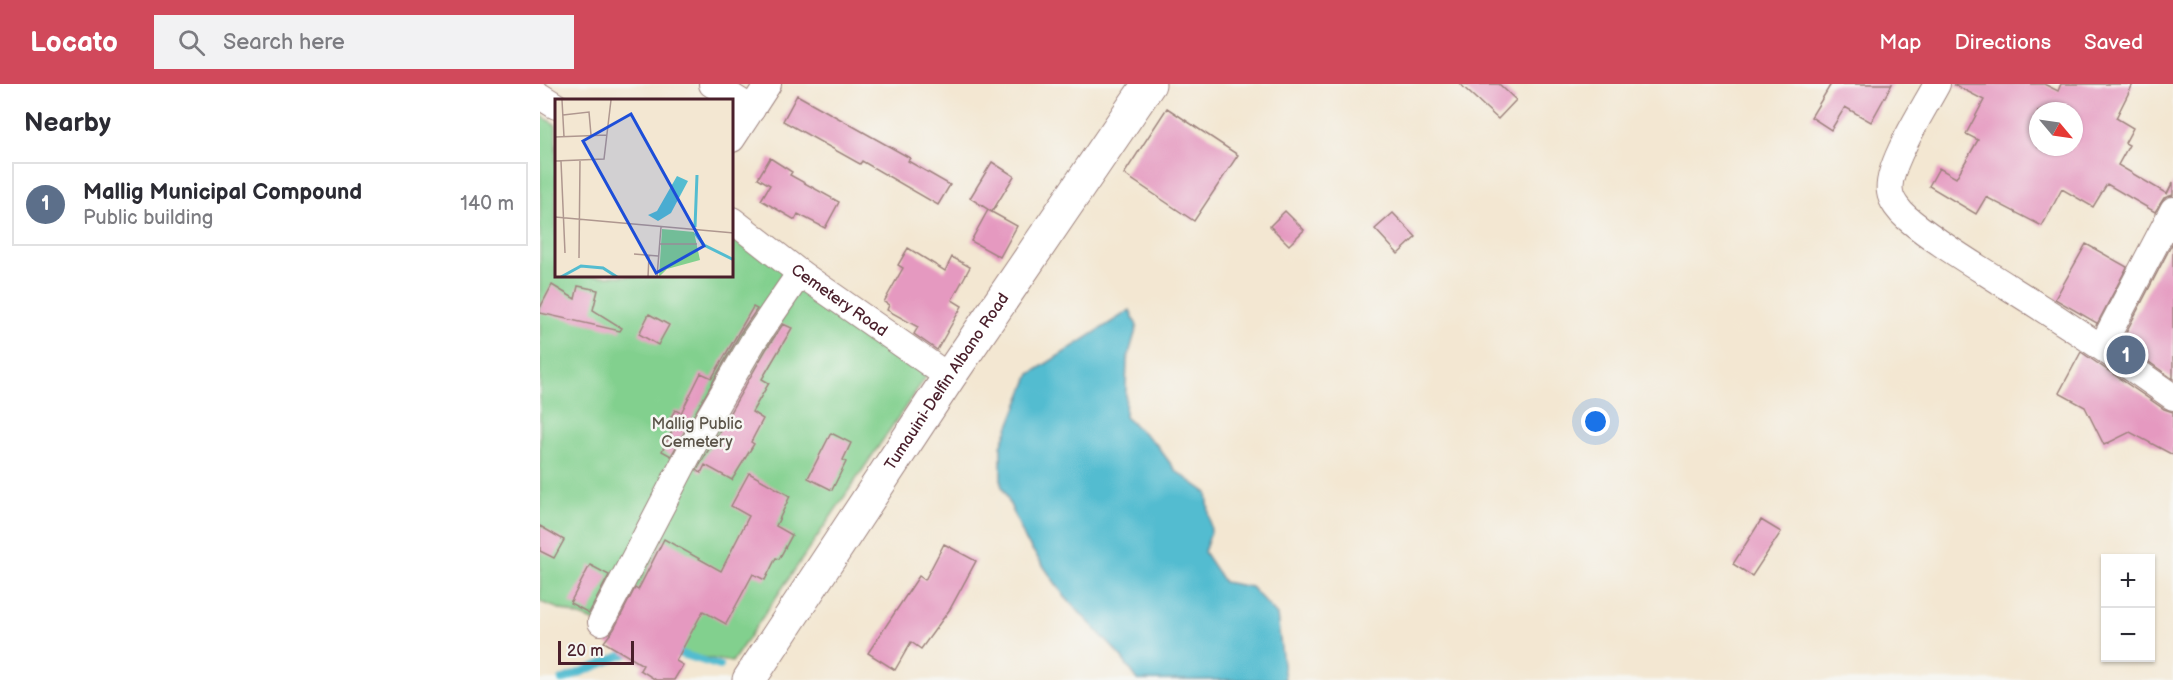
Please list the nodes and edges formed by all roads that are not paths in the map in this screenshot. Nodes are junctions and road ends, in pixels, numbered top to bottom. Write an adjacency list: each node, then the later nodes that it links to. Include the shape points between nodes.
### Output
1 (712, 84): 7 (street)
2 (768, 84): 7 (street)
3 (1149, 84): 13 (main road, Tumauini-Delfin Albano Road)
4 (1937, 84): 12 (street, via 1889,178 1894,203 1936,240)
5 (540, 96): 6 (street)
6 (555, 105)
7 (752, 109): 8 (street)
8 (734, 136)
9 (2173, 210): 12 (street)
10 (734, 221): 11 (street, Cemetery Road)
11 (800, 273): 13 (street, Cemetery Road); 15 (street, via 754,340 698,436)
12 (2102, 346): 14 (street)
13 (949, 377): 16 (main road, Tumauini-Delfin Albano Road)
14 (2173, 397)
15 (601, 622)
16 (749, 680)

